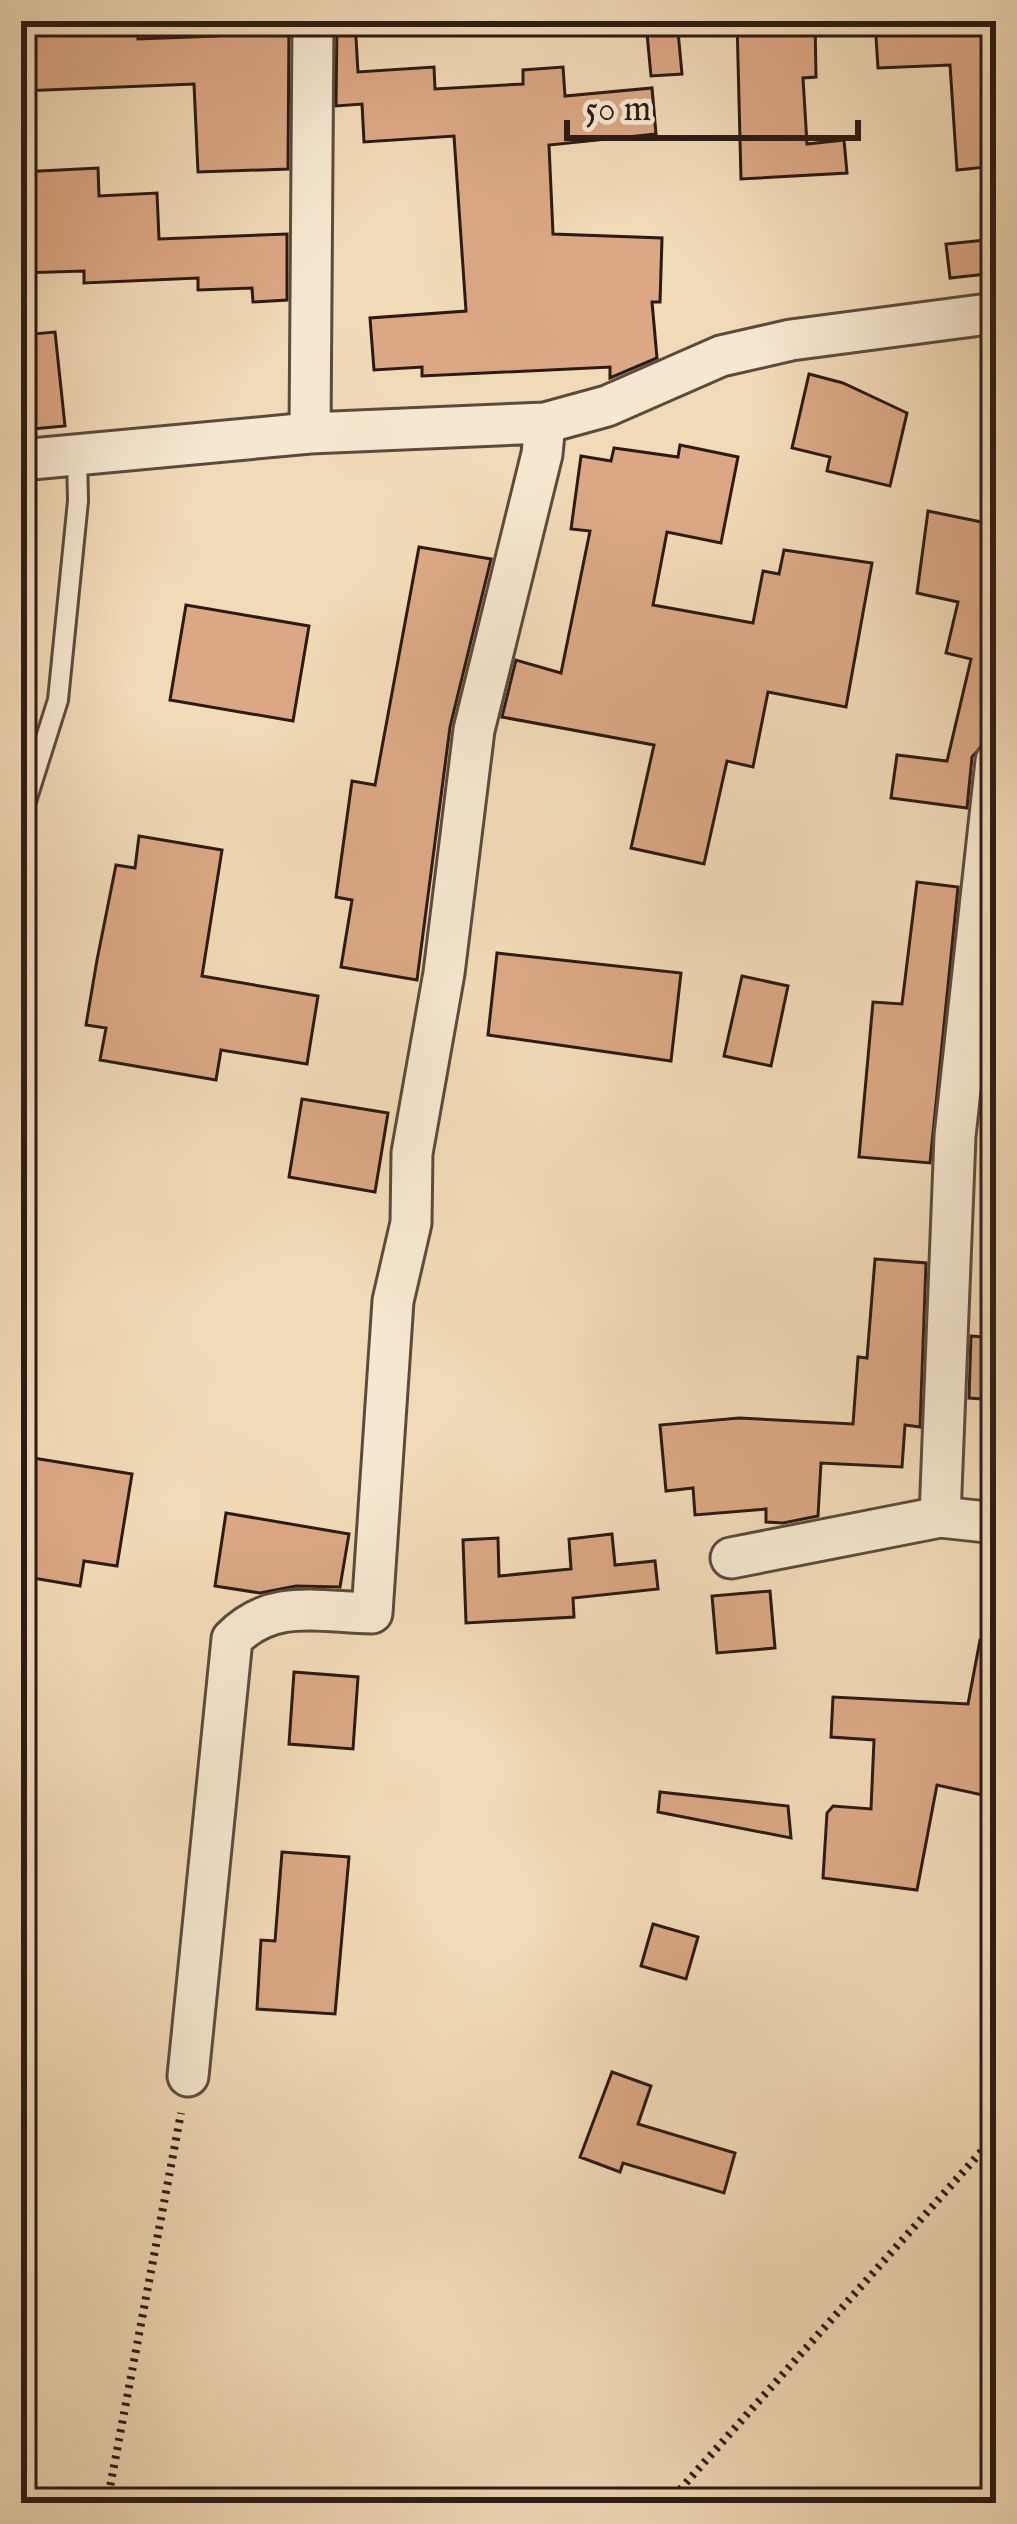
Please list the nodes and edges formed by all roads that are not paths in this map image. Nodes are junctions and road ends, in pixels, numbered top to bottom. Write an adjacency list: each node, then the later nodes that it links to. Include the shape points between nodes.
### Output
1 (313, 21): 4 (street)
2 (996, 313): 3 (street, via 721,356 607,406)
3 (545, 423): 4 (street); 12 (street, via 474,730 412,1154 411,1223 393,1301 372,1613 280,1611 252,1618 232,1639)
4 (310, 433): 5 (street)
5 (77, 456): 6 (street); 8 (lane, via 58,700)
6 (21, 460)
7 (996, 761): 9 (street, via 955,1136)
8 (21, 817)
9 (940, 1516): 10 (street); 11 (street)
10 (996, 1523)
11 (731, 1558)
12 (188, 2076)

